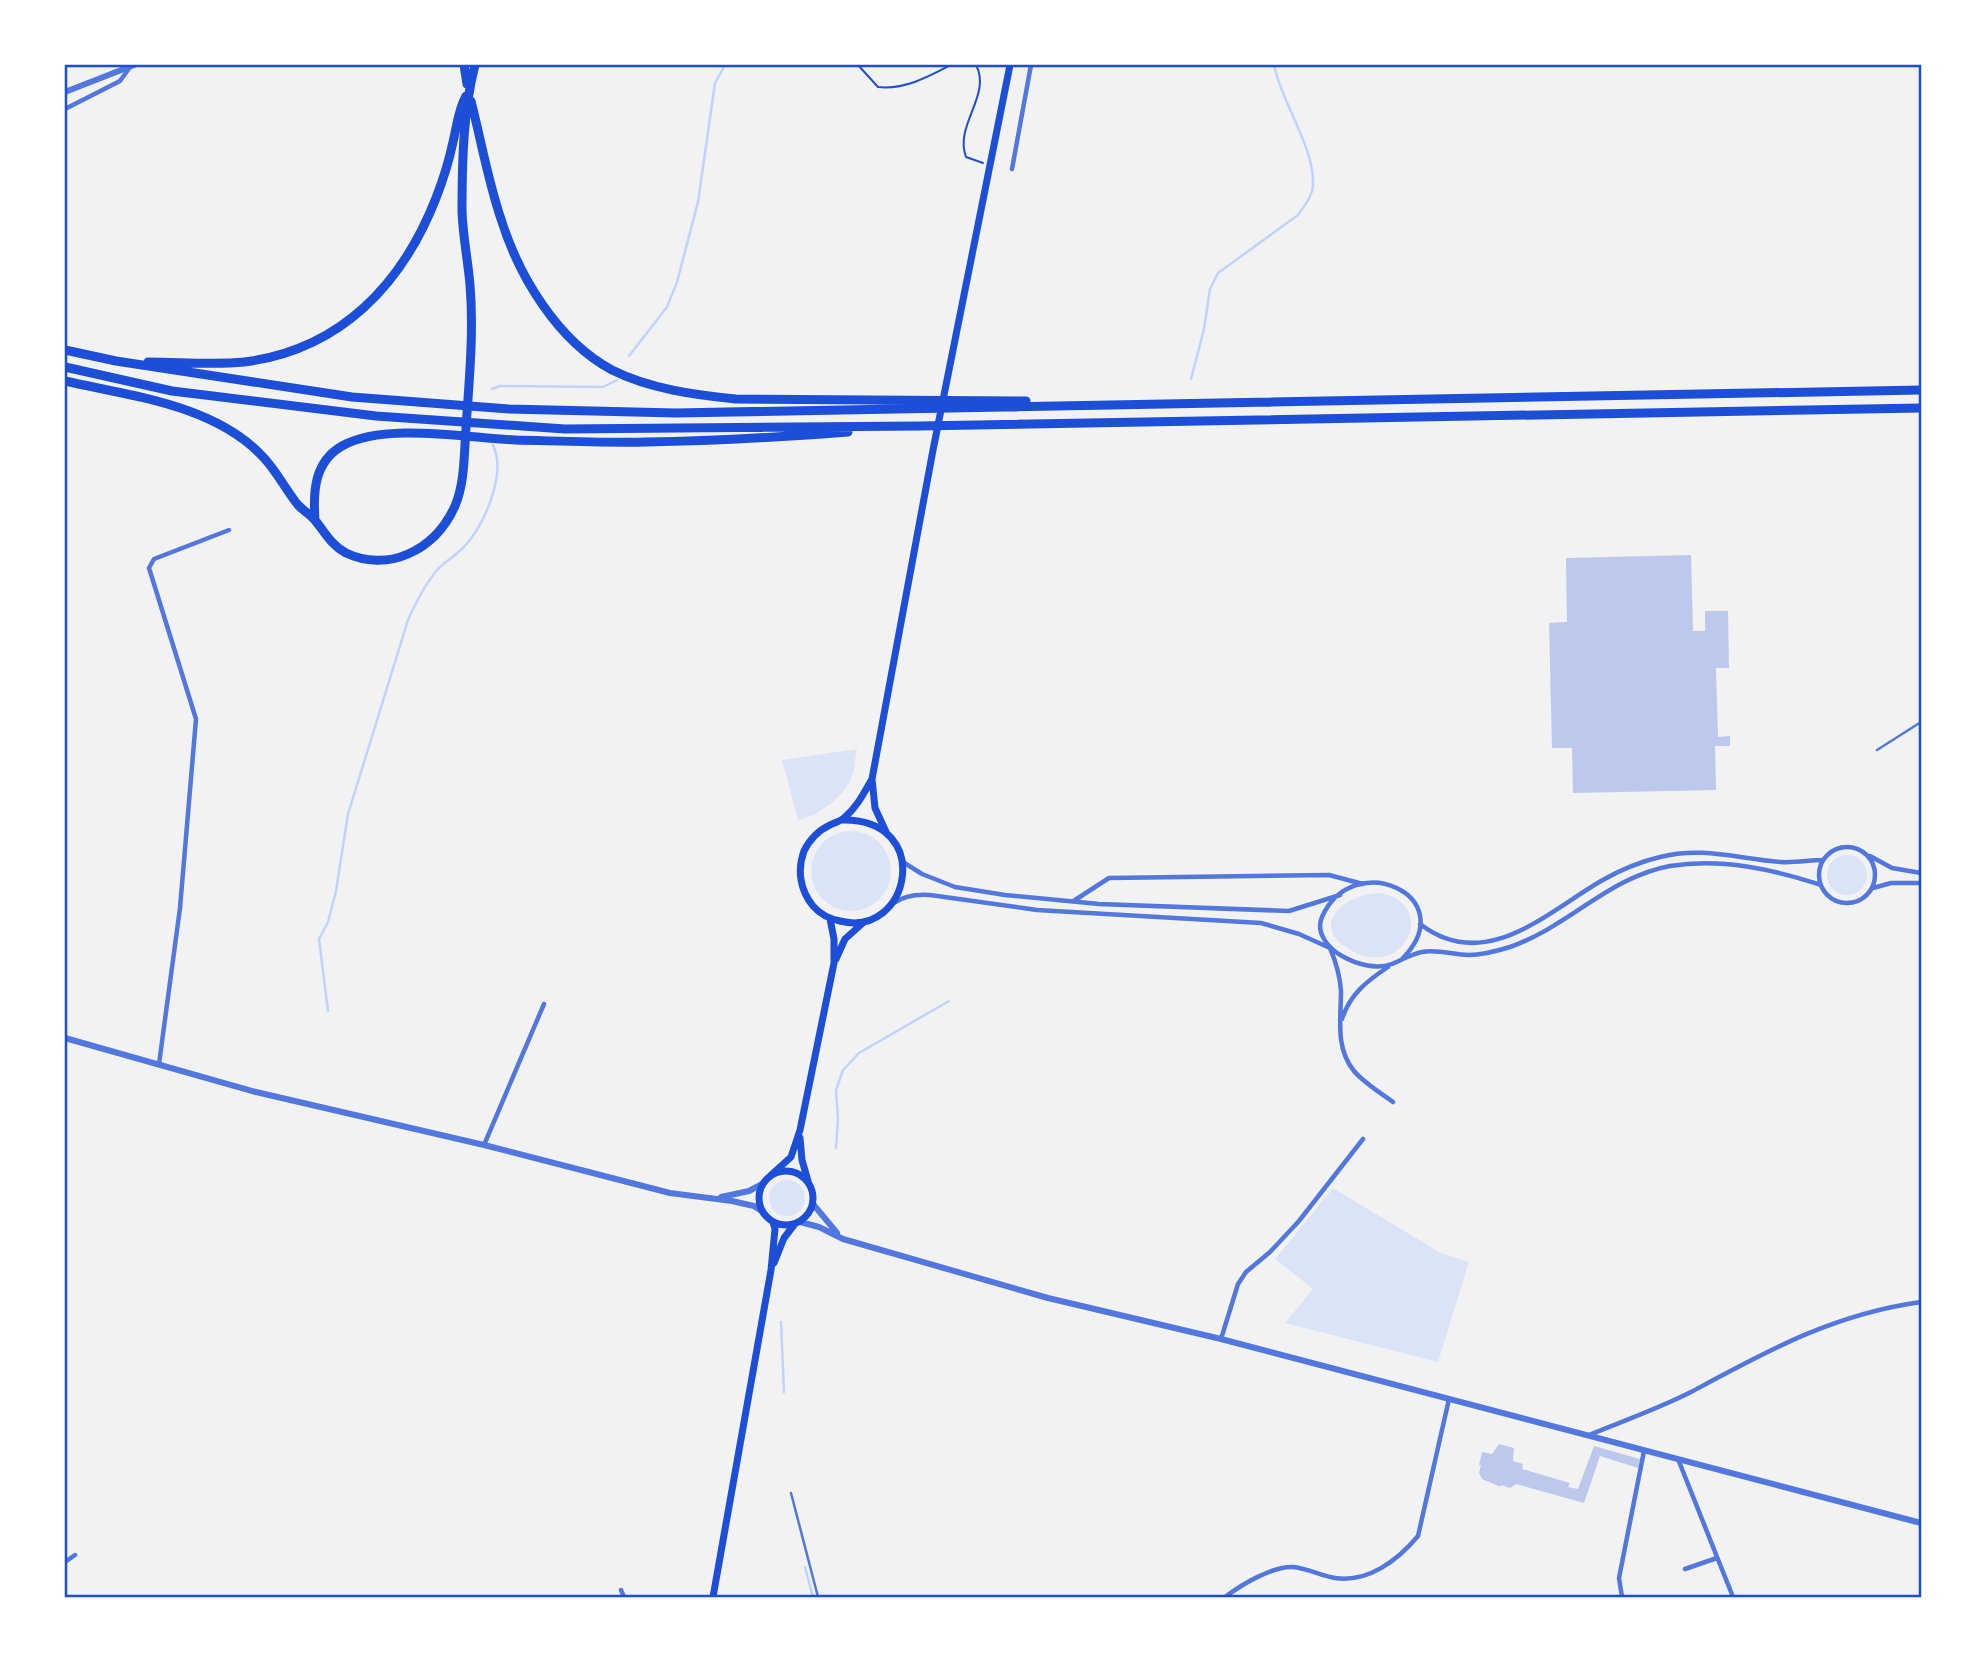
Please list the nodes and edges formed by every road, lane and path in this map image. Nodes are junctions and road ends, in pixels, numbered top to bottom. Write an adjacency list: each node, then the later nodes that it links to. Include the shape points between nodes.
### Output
1 (132, 65): 10 (street); 11 (street, via 120,81)
2 (464, 65): 9 (highway)
3 (475, 65): 9 (highway)
4 (858, 65): 5 (path, via 877,87 889,88 905,86)
5 (951, 65)
6 (976, 65): 12 (path, via 980,86 962,146 966,157)
7 (1010, 65): 26 (main road)
8 (1031, 65): 13 (street)
9 (468, 91): 15 (highway, via 420,235 397,273 363,309 313,342 260,359); 19 (highway, via 501,222 524,274 577,344 612,370 665,388 718,397 1016,400); 22 (highway, via 462,203 471,302 470,376 459,496 431,539 405,556 371,560 348,553 326,537)
10 (65, 92)
11 (65, 109)
12 (983, 163)
13 (1012, 169)
14 (65, 350): 15 (highway)
15 (116, 361): 19 (highway, via 352,397 509,410 676,413)
16 (65, 367): 21 (highway, via 172,391 403,418 565,429)
17 (65, 381): 22 (highway, via 180,409 234,433 264,457 298,505)
18 (1921, 390): 19 (highway)
19 (1059, 405)
20 (1921, 408): 21 (highway)
21 (920, 426): 22 (highway, via 777,438 646,442 371,436 341,446 324,462 314,489)
22 (315, 520)
23 (229, 530): 50 (street, via 154,559 149,568 197,719 180,908)
24 (1921, 722): 25 (lane)
25 (1877, 750)
26 (872, 779): 27 (main road); 28 (main road, via 875,808)
27 (842, 820): 28 (main road, via 859,820); 40 (main road, via 815,834 801,861 805,894 815,909)
28 (887, 834): 31 (main road)
29 (1867, 854): 30 (street, via 1844,847 1831,851); 32 (street, via 1892,868); 36 (street, via 1875,870)
30 (1824, 860): 35 (street); 42 (street, via 1782,862 1690,851 1618,871 1508,937 1481,943 1453,941)
31 (902, 862): 38 (street, via 955,887); 39 (main road, via 903,877)
32 (1921, 873)
33 (1921, 883): 36 (street)
34 (1364, 884): 37 (street); 38 (street, via 1329,875 1109,878); 42 (street, via 1390,884 1402,890 1412,899)
35 (1821, 885): 36 (street, via 1833,899 1850,903); 44 (street, via 1777,871 1718,863 1668,867 1622,882 1511,947 1468,955 1421,952)
36 (1872, 888)
37 (1340, 895): 38 (street, via 1289,911); 43 (street, via 1320,923)
38 (1073, 901)
39 (891, 905): 41 (main road); 43 (street, via 908,896 930,895 1037,910 1261,923)
40 (830, 919): 41 (main road); 45 (main road)
41 (865, 922): 45 (main road, via 845,939)
42 (1420, 924): 44 (street, via 1413,949)
43 (1330, 948): 46 (street, via 1353,962); 48 (street, via 1341,988)
44 (1403, 958): 46 (street)
45 (834, 963): 52 (main road)
46 (1391, 965): 48 (street, via 1356,992)
47 (544, 1004): 54 (street)
48 (1340, 1026): 51 (street, via 1341,1043 1354,1072)
49 (65, 1038): 50 (street)
50 (159, 1064): 54 (street)
51 (1393, 1102)
52 (800, 1130): 55 (main road, via 791,1157); 56 (main road)
53 (1363, 1139): 66 (street, via 1299,1221 1238,1283)
54 (484, 1145): 58 (street)
55 (771, 1176): 56 (main road, via 789,1171); 57 (main road)
56 (809, 1182): 59 (main road)
57 (764, 1183): 58 (street); 60 (main road, via 759,1195)
58 (709, 1199): 60 (street, via 754,1206)
59 (813, 1204): 62 (main road); 63 (street)
60 (763, 1212): 61 (main road)
61 (773, 1222): 62 (main road); 64 (main road)
62 (797, 1223): 63 (street); 64 (main road, via 784,1238)
63 (843, 1239): 66 (street, via 1048,1298)
64 (771, 1270): 79 (main road)
65 (1921, 1302): 68 (street, via 1827,1325)
66 (1221, 1339): 67 (street)
67 (1449, 1399): 68 (street); 81 (street, via 1418,1536 1404,1553 1368,1575 1336,1579 1292,1567 1249,1579)
68 (1588, 1436): 69 (street)
69 (1644, 1451): 70 (street); 82 (street, via 1619,1578)
70 (1678, 1459): 72 (street); 74 (street)
71 (791, 1493): 80 (lane)
72 (1921, 1523)
73 (75, 1555): 75 (street)
74 (1717, 1558): 76 (street); 83 (street)
75 (65, 1562)
76 (1685, 1569)
77 (621, 1590): 78 (street)
78 (624, 1597)
79 (713, 1597)
80 (818, 1597)
81 (1225, 1597)
82 (1622, 1597)
83 (1733, 1597)

